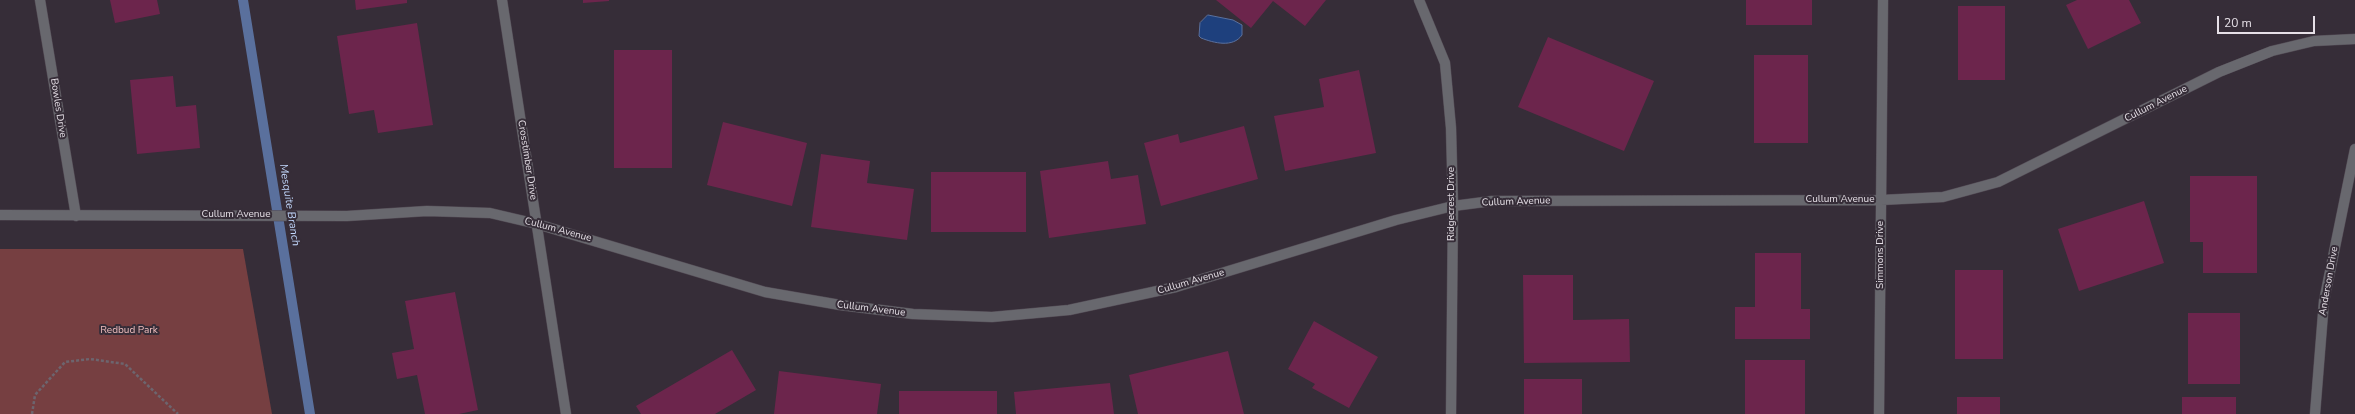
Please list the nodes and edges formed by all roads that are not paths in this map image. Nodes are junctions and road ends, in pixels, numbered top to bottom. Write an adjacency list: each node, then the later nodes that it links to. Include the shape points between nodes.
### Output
1 (40, 0): 10 (street, Bowles Drive)
2 (502, 0): 11 (street, Crosstimber Drive)
3 (1419, 0): 8 (street, Ridgecrest Drive, via 1445,63 1451,128)
4 (1883, 0): 7 (street, Simmons Drive)
5 (2355, 39): 7 (street, Cullum Avenue, via 2314,41 2272,51 2219,72 1998,182 1944,197)
6 (2355, 149): 15 (street, Anderson Drive, via 2324,302)
7 (1881, 200): 8 (street, Cullum Avenue, via 1492,201); 14 (street, Simmons Drive)
8 (1453, 206): 11 (street, Cullum Avenue, via 1396,220 1176,287 1069,310 992,317 913,314 765,292); 13 (street, Ridgecrest Drive)
9 (0, 215): 10 (street, Cullum Avenue)
10 (76, 216): 11 (street, Cullum Avenue, via 347,216 427,211 490,213)
11 (537, 224): 12 (street, Crosstimber Drive)
12 (566, 414)
13 (1451, 414)
14 (1879, 414)
15 (2315, 414)

